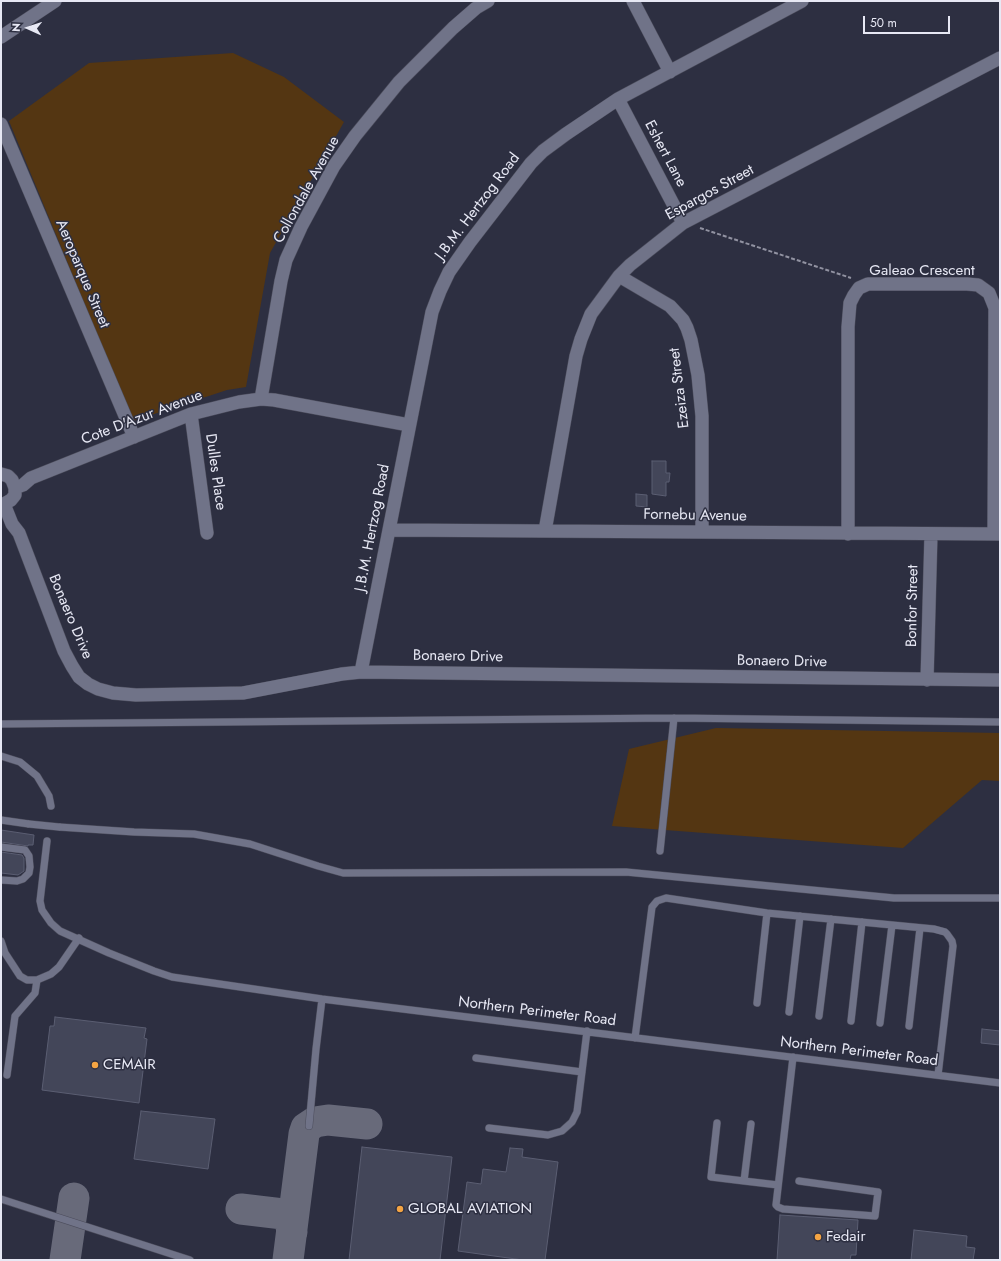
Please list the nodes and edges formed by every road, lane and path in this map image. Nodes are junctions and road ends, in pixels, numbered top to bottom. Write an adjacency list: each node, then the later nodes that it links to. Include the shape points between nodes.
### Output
1 (55, 1): 6 (street)
2 (488, 1): 5 (street, Collondale Avenue)
3 (633, 1): 8 (street)
4 (802, 1): 8 (street, J.B.M. Hertzog Road)
5 (473, 5): 14 (street, Collondale Avenue, via 399,82 355,136 334,166 301,227 286,260 281,281)
6 (1, 36)
7 (1000, 58): 11 (street, Espargos Street)
8 (670, 72): 9 (street, J.B.M. Hertzog Road)
9 (618, 99): 11 (street, Eshert Lane); 16 (street, J.B.M. Hertzog Road, via 566,134 531,162 449,272 432,312)
10 (1, 124): 17 (street, Aeroparque Street)
11 (683, 223): 12 (street, Espargos Street, via 640,256); 13 (path)
12 (619, 276): 20 (street, Espargos Street, via 591,314 576,356); 21 (street, Ezeiza Street, via 670,306 683,320 691,340 702,416)
13 (868, 284): 23 (street, Galeao Crescent, via 859,288 854,295 849,311); 25 (street, Galeao Crescent, via 967,284 978,285 989,293 995,308 996,321)
14 (261, 399): 15 (street, Cote D'Azur Avenue); 16 (street, Cote D'Azur Avenue)
15 (191, 414): 17 (street, Cote D'Azur Avenue); 22 (street, Dulles Place)
16 (409, 425): 19 (street, J.B.M. Hertzog Road)
17 (134, 436): 18 (street, Cote D'Azur Avenue, via 31,478 20,477)
18 (6, 487): 26 (street, Bonaero Drive, via 20,524 19,532 64,651 78,677 88,684 113,693 136,695 243,693)
19 (390, 530): 20 (street, Fornebu Avenue); 26 (street, J.B.M. Hertzog Road)
20 (545, 531): 21 (street, Fornebu Avenue)
21 (702, 532): 23 (street, Fornebu Avenue)
22 (207, 533)
23 (848, 534): 24 (street, Fornebu Avenue)
24 (931, 534): 25 (street, Fornebu Avenue); 27 (street, Bonfor Street)
25 (997, 534)
26 (362, 672): 27 (street, Bonaero Drive)
27 (927, 680): 28 (street, Bonaero Drive)
28 (1000, 680)
29 (674, 718): 30 (lane); 31 (lane); 37 (lane)
30 (1000, 722)
31 (1, 724)
32 (1, 756): 33 (lane, via 10,757 34,772 49,796)
33 (51, 806)
34 (1, 820): 39 (lane, bridge, via 59,827 194,834 250,844 343,873 626,872 894,898)
35 (47, 842): 46 (lane, Northern Perimeter Road, via 40,901 42,910 51,923 60,930)
36 (1, 847): 38 (lane, via 25,850 29,856 30,867 23,879)
37 (660, 851)
38 (1, 880)
39 (1000, 898)
40 (767, 913): 41 (lane); 51 (lane); 58 (lane, via 666,898 657,901 652,907)
41 (800, 916): 42 (lane); 52 (lane)
42 (831, 919): 43 (lane); 53 (lane)
43 (862, 922): 44 (lane); 54 (lane)
44 (892, 925): 45 (lane); 55 (lane)
45 (920, 928): 56 (lane); 63 (lane, via 944,932 950,937 953,946)
46 (79, 938): 49 (lane, via 59,967); 50 (lane, Northern Perimeter Road, via 154,972 172,977)
47 (1, 941): 48 (lane)
48 (3, 955): 49 (lane, via 20,976 27,980)
49 (37, 980): 62 (lane, via 35,994 15,1016)
50 (322, 999): 57 (lane, Northern Perimeter Road); 67 (lane)
51 (757, 1003)
52 (789, 1012)
53 (819, 1016)
54 (851, 1020)
55 (880, 1023)
56 (909, 1026)
57 (587, 1032): 58 (lane, Northern Perimeter Road); 61 (lane)
58 (635, 1038): 59 (lane, Northern Perimeter Road)
59 (793, 1057): 63 (lane, Northern Perimeter Road); 71 (lane)
60 (476, 1058): 61 (lane)
61 (582, 1072): 68 (lane, via 577,1112 572,1122 562,1131 548,1135)
62 (7, 1075)
63 (938, 1075): 64 (lane, Northern Perimeter Road)
64 (1000, 1082)
65 (717, 1123): 69 (lane, via 710,1177)
66 (751, 1124): 69 (lane)
67 (309, 1126)
68 (489, 1128)
69 (744, 1181): 71 (lane)
70 (799, 1181): 71 (lane, via 878,1192 875,1216 778,1208)
71 (778, 1185)
72 (1, 1199): 73 (lane)
73 (190, 1260)

